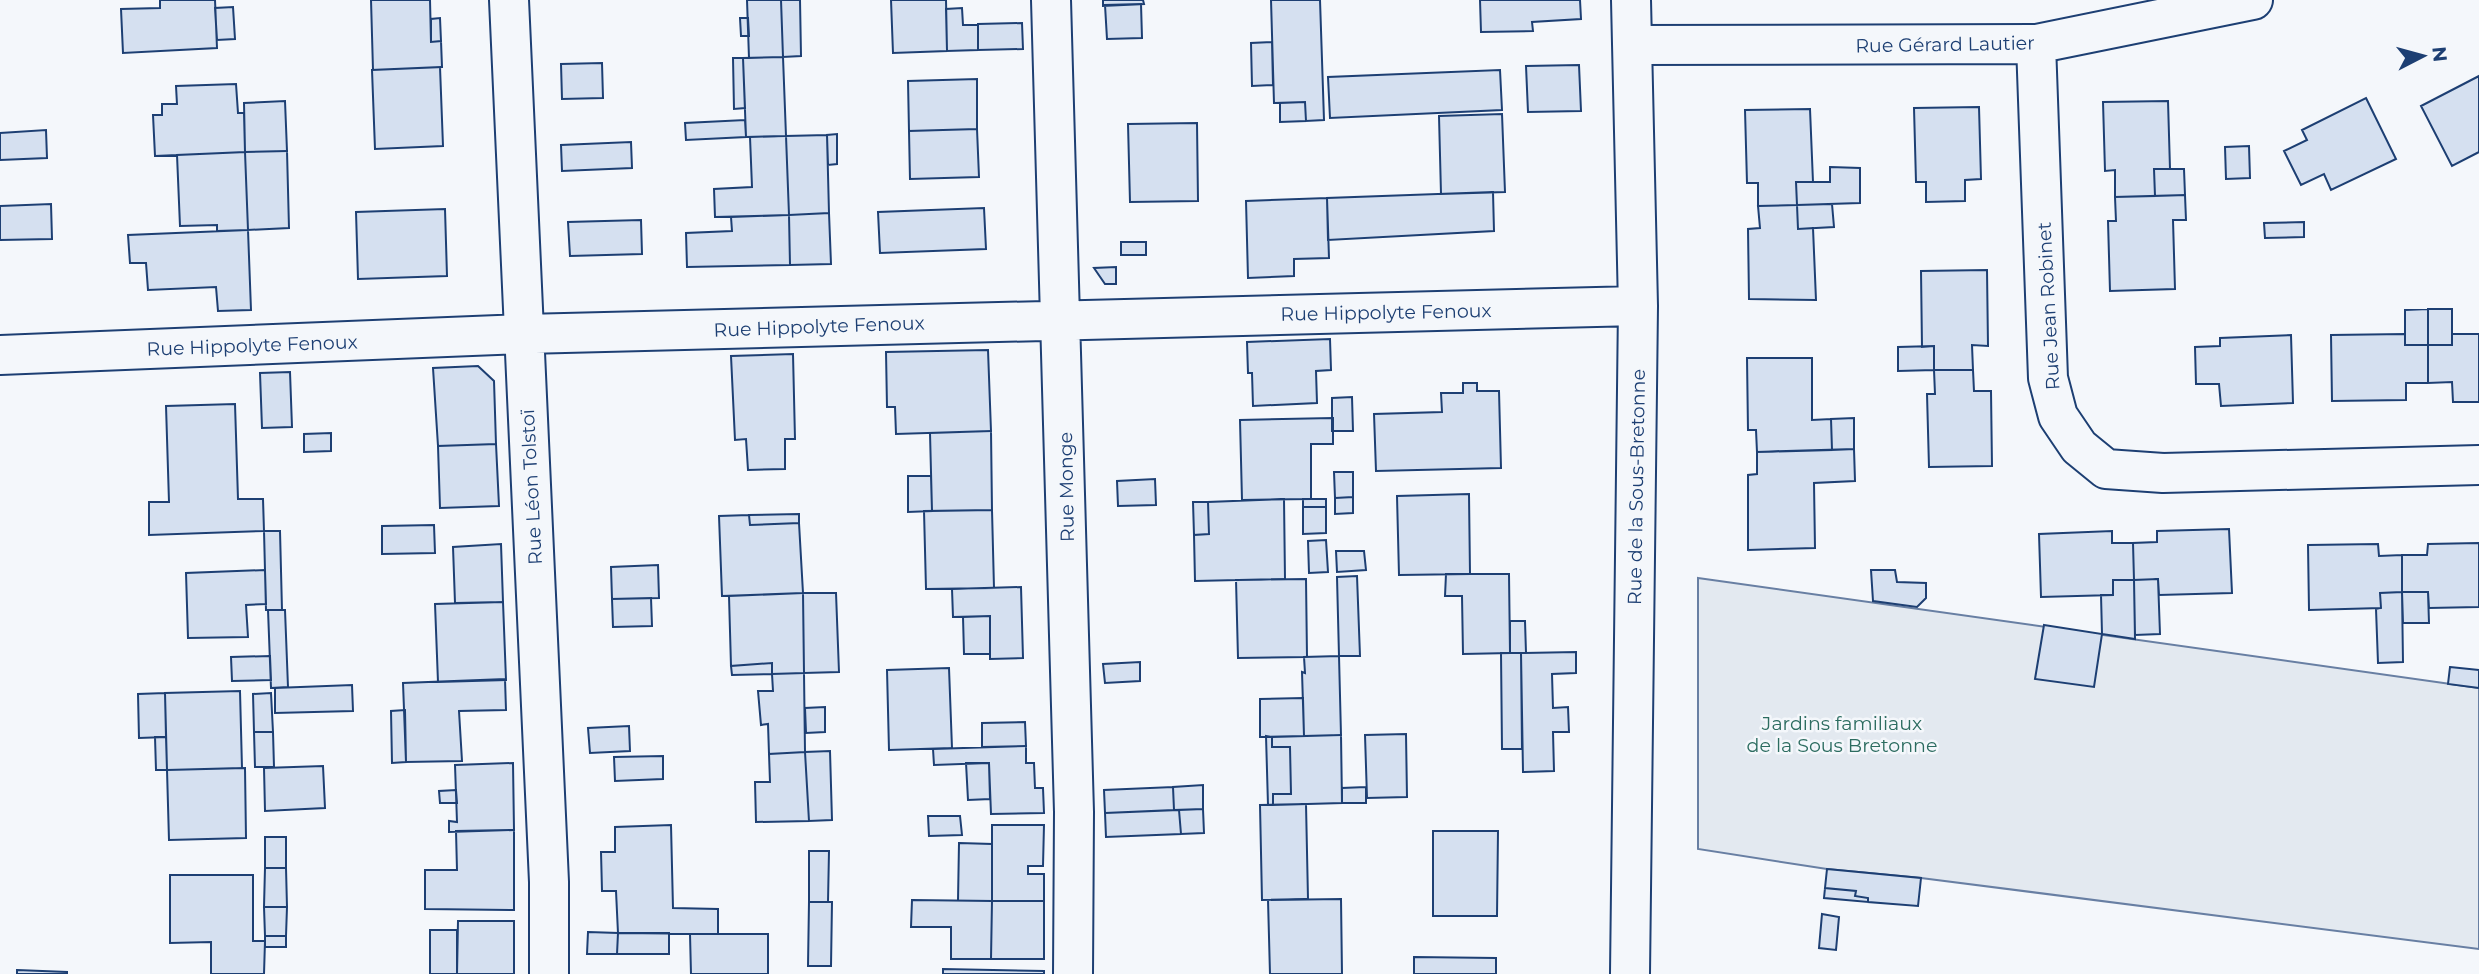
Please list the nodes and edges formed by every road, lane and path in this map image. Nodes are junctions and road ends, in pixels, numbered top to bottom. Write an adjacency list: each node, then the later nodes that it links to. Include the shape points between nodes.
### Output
1 (509, 0): 9 (street, Rue Léon Tolstoï)
2 (1051, 0): 8 (street, Rue Monge)
3 (1631, 0): 6 (street, Rue de la Sous-Bretonne)
4 (2253, 0): 5 (street, Rue Gérard Lautier)
5 (2036, 44): 6 (street, Rue Gérard Lautier); 11 (street, Rue Jean Robinet, via 2048,378 2058,416 2079,447 2106,469 2162,473)
6 (1632, 46): 7 (street, Rue de la Sous-Bretonne)
7 (1638, 306): 8 (street, Rue Hippolyte Fenoux); 14 (street, Rue de la Sous-Bretonne)
8 (1061, 320): 9 (street, Rue Hippolyte Fenoux); 13 (street, Rue Monge, via 1074,813)
9 (525, 334): 10 (street, Rue Hippolyte Fenoux); 12 (street, Rue Léon Tolstoï, via 549,882)
10 (0, 355)
11 (2479, 465)
12 (548, 974)
13 (1073, 974)
14 (1630, 974)

